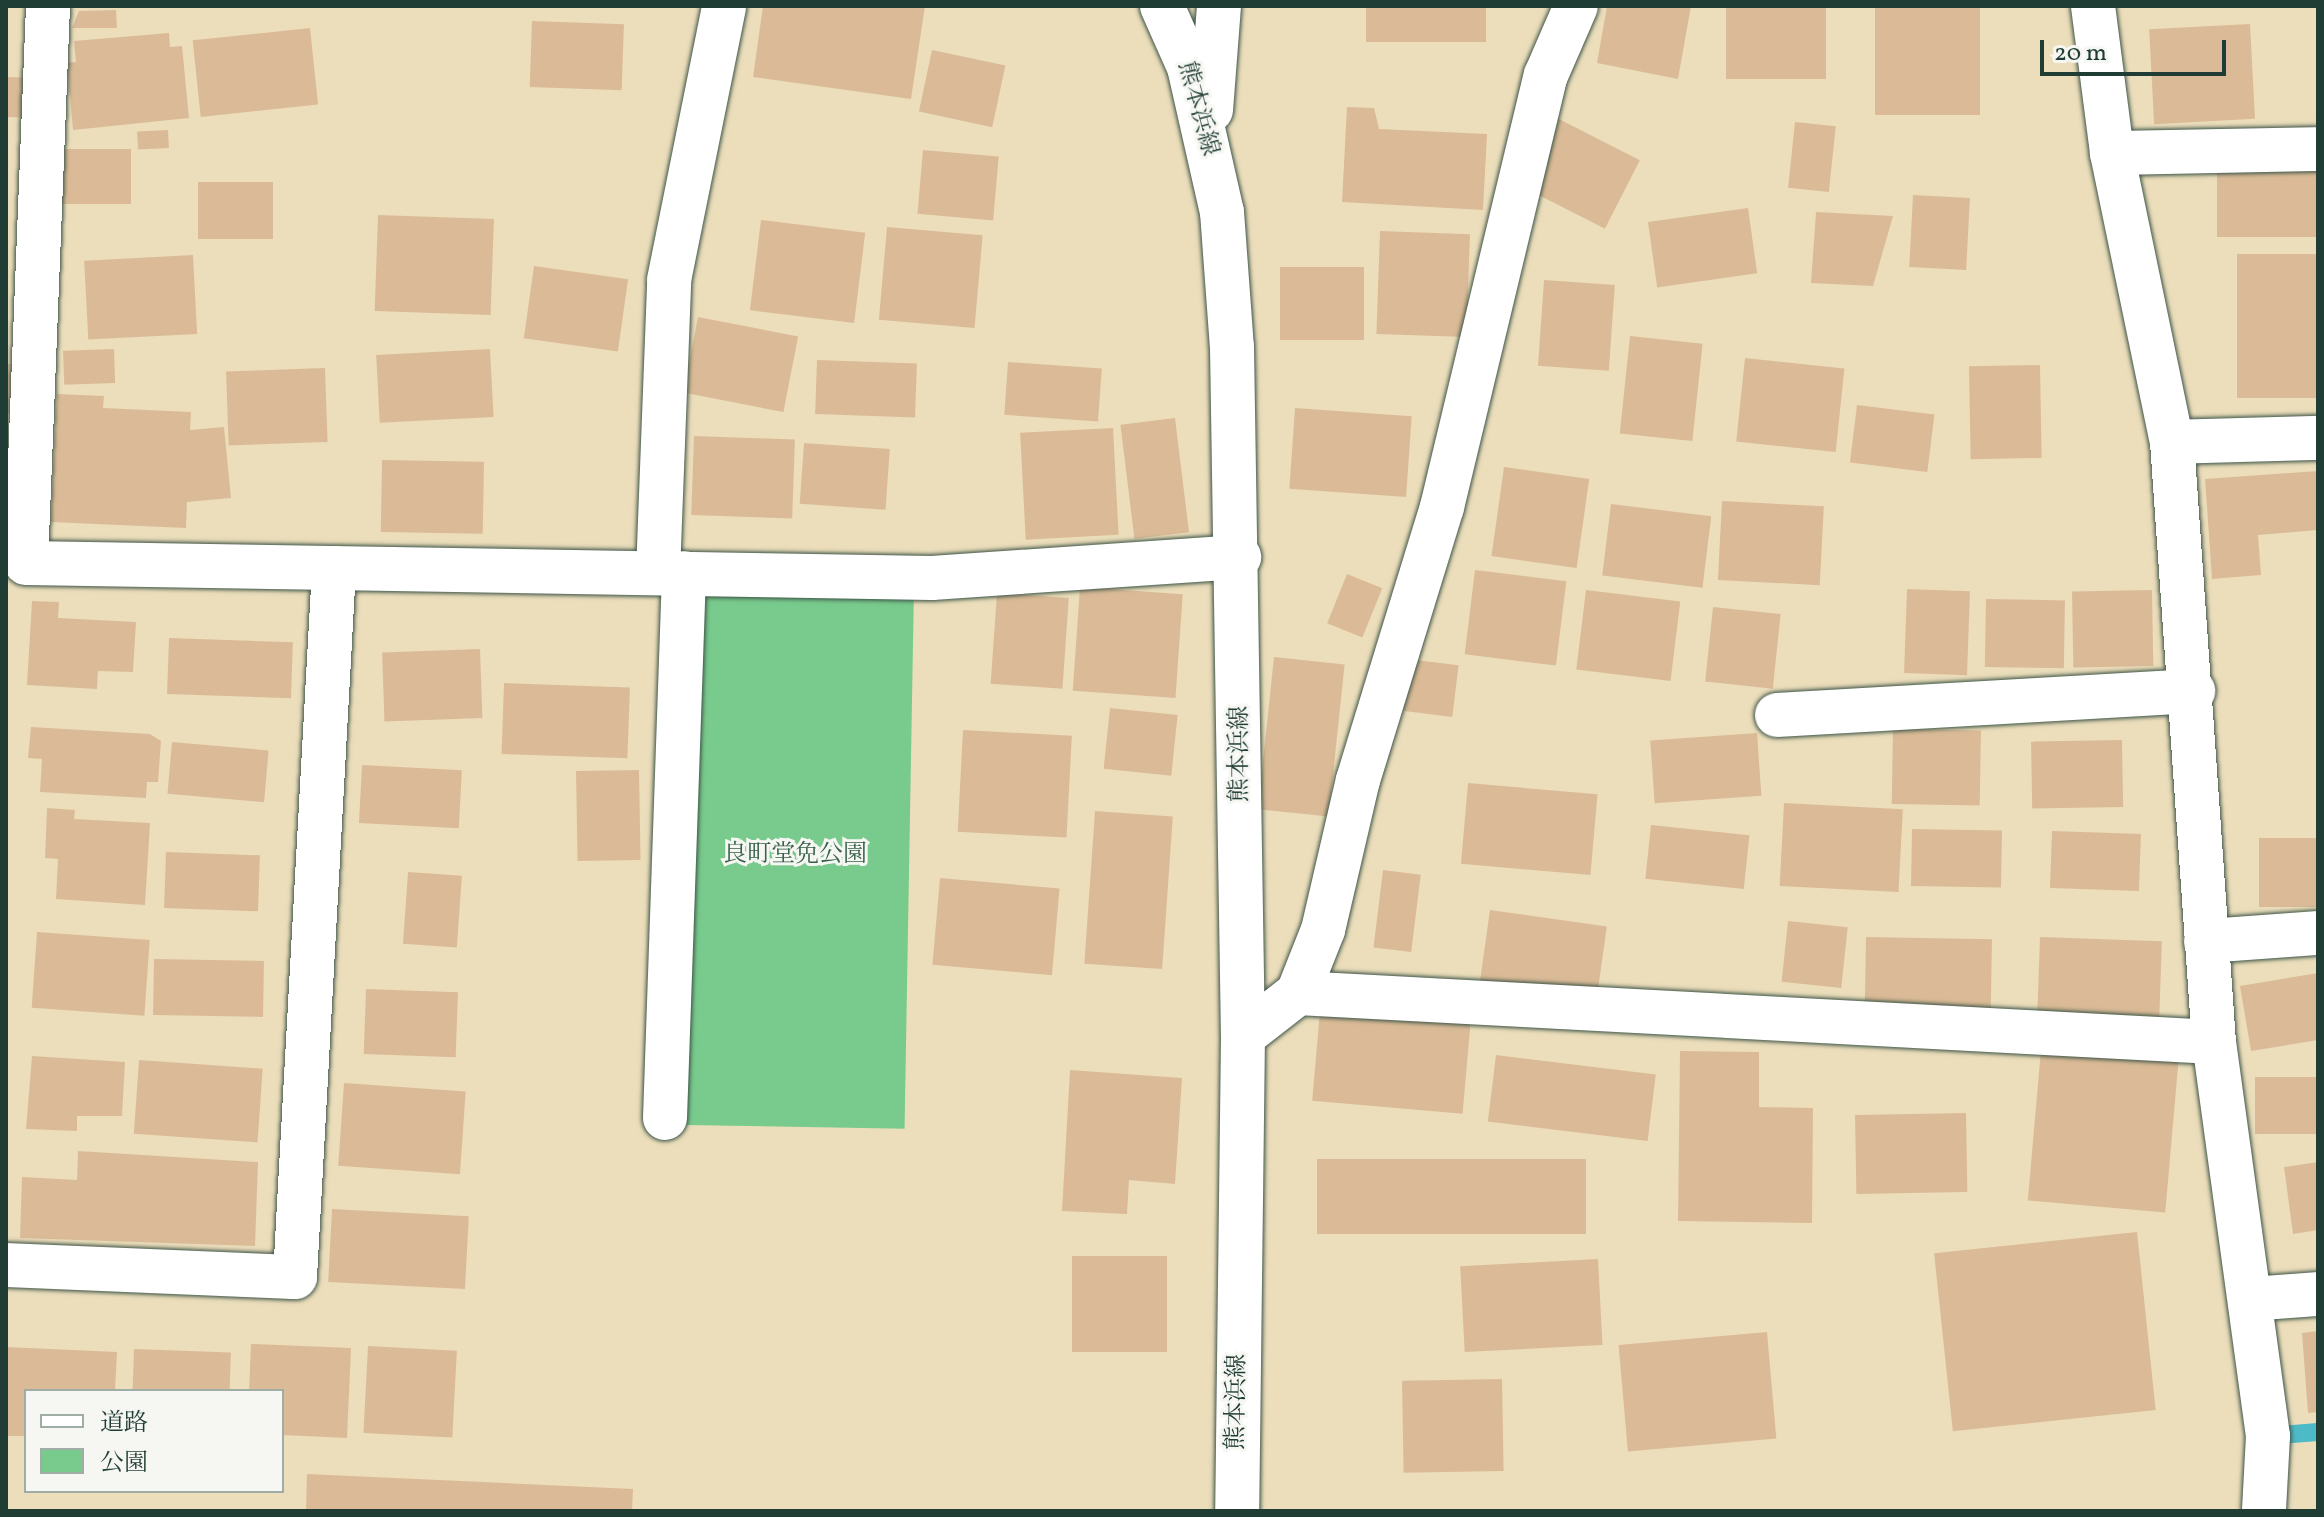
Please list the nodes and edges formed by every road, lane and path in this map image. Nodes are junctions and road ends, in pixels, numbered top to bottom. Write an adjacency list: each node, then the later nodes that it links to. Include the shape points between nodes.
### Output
1 (48, 6): 14 (street)
2 (724, 6): 15 (street, via 669,280)
3 (1162, 6): 7 (street, 熊本浜線, via 1189,67)
4 (1219, 6): 7 (street)
5 (1576, 6): 20 (street, via 1546,75 1442,507)
6 (2093, 6): 9 (street)
7 (1208, 148): 12 (street, 熊本浜線, via 1223,227)
8 (2318, 149): 9 (street)
9 (2112, 153): 11 (street)
10 (2318, 438): 11 (street)
11 (2172, 442): 16 (street)
12 (1239, 557): 15 (street, via 932,578); 21 (street, 熊本浜線)
13 (334, 568): 14 (street); 15 (street); 24 (street, via 295,1277)
14 (16, 573)
15 (671, 573): 23 (street)
16 (2193, 691): 17 (street); 19 (street)
17 (1777, 715)
18 (2318, 933): 19 (street)
19 (2206, 941): 22 (street)
20 (1298, 993): 21 (street); 22 (street)
21 (1243, 1036): 27 (street, 熊本浜線)
22 (2214, 1042): 26 (street)
23 (665, 1118)
24 (6, 1265)
25 (2318, 1294): 26 (street)
26 (2250, 1299): 28 (street, via 2268,1436)
27 (1237, 1511)
28 (2264, 1511)

